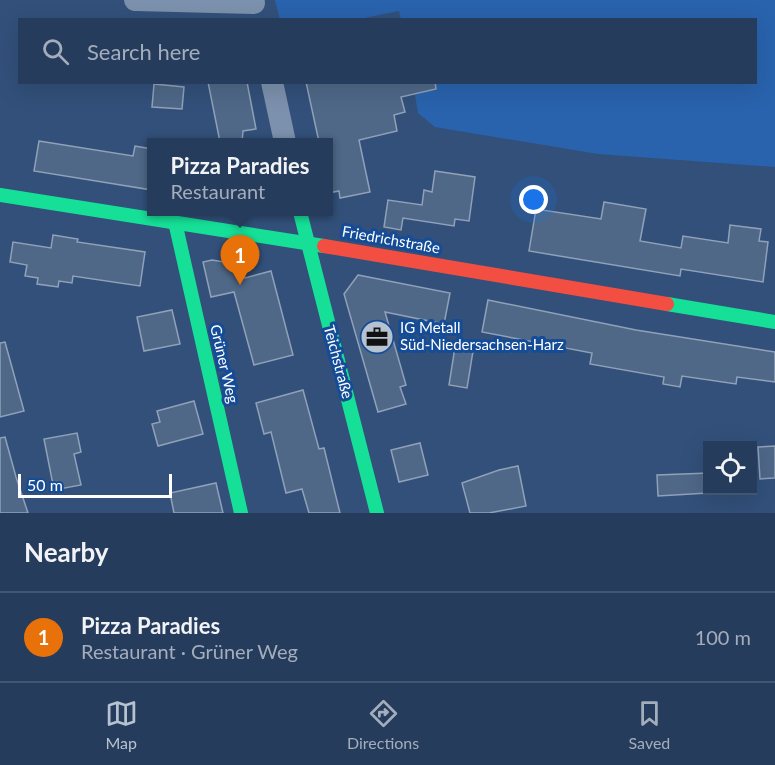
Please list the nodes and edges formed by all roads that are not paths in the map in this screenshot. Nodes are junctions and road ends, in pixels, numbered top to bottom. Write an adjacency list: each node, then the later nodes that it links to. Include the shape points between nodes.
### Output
1 (135, 0): 2 (street)
2 (255, 8)
3 (272, 84): 4 (street)
4 (284, 138)
5 (0, 195): 7 (street, Friedrichstraße)
6 (301, 216): 8 (street, Teichstraße)
7 (175, 222): 8 (street, Friedrichstraße); 10 (street, Grüner Weg)
8 (306, 243): 9 (street, Friedrichstraße); 11 (street, Teichstraße)
9 (775, 322)
10 (241, 513)
11 (377, 513)

